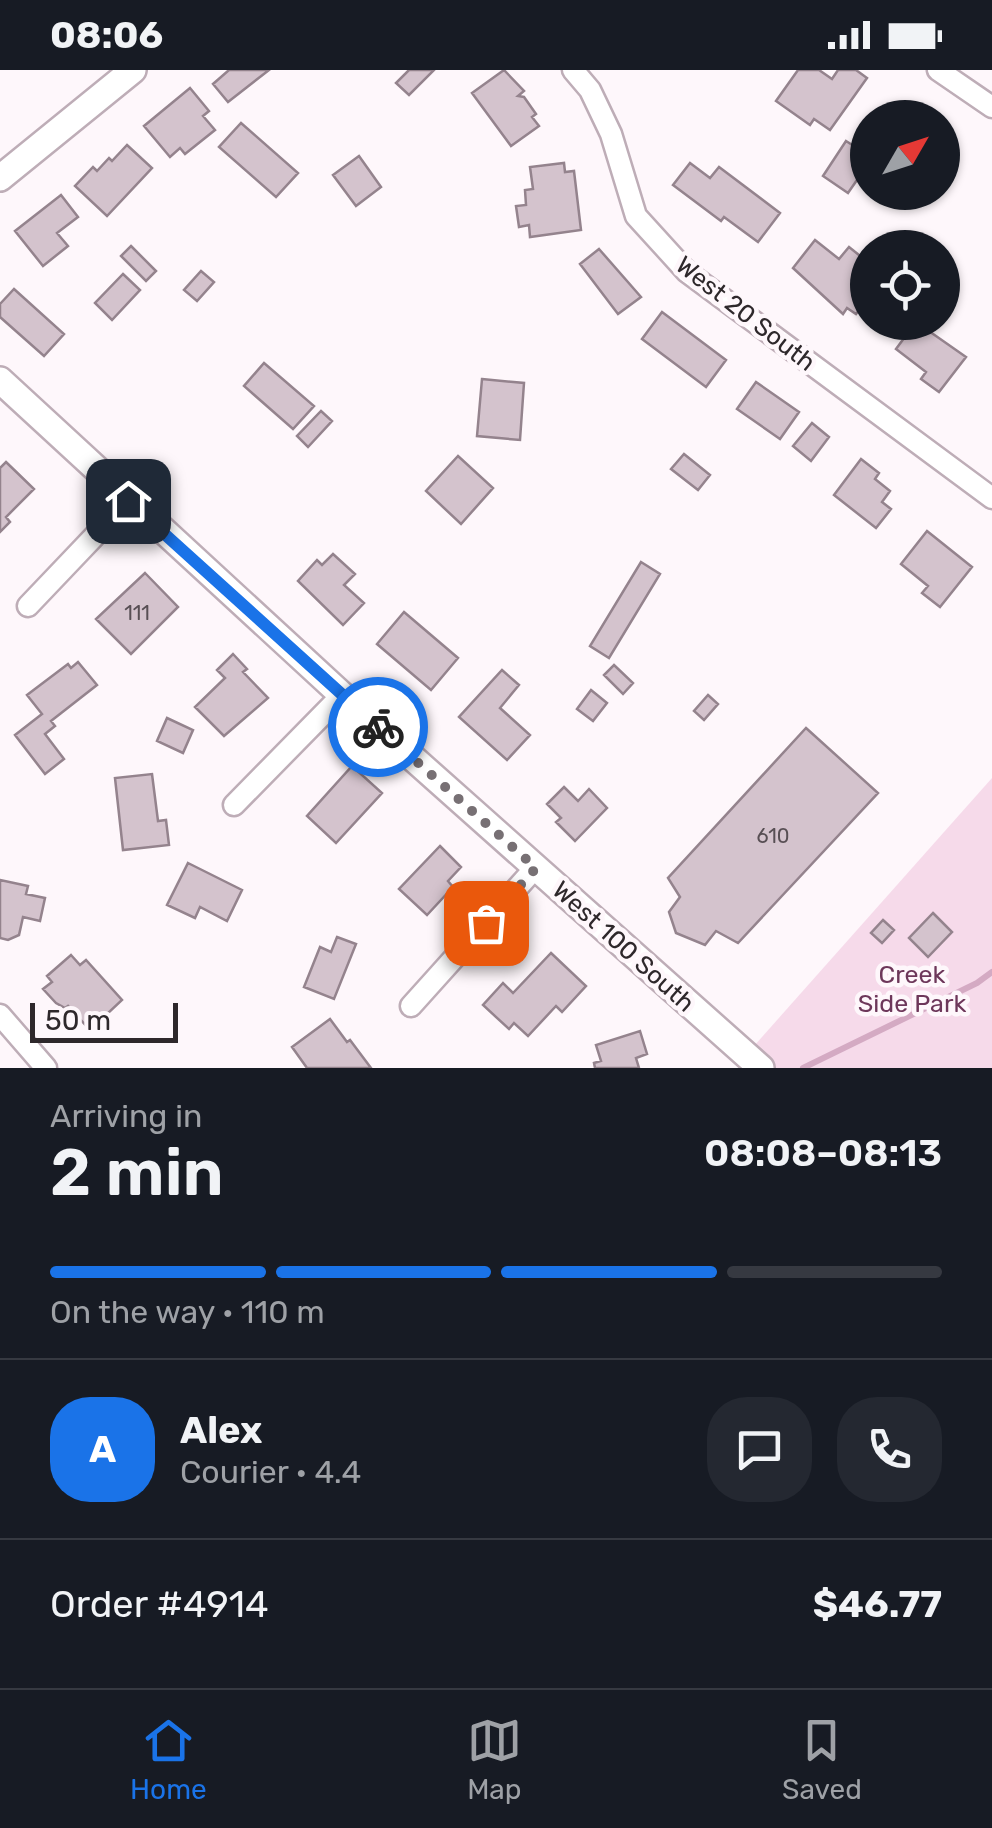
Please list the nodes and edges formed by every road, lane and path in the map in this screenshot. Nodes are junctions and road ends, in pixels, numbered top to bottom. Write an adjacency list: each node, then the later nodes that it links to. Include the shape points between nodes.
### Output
1 (132, 70): 5 (street)
2 (574, 70): 7 (street, West 20 South, via 612,134 636,216 687,272)
3 (938, 70): 4 (street)
4 (992, 107)
5 (0, 178)
6 (0, 380): 8 (street, West 100 South)
7 (992, 498)
8 (128, 501): 9 (street); 10 (street, West 100 South)
9 (28, 606)
10 (342, 695): 11 (street); 12 (street, West 100 South)
11 (234, 805)
12 (536, 868): 13 (street); 16 (street, West 100 South)
13 (411, 1006)
14 (0, 1015): 15 (street)
15 (46, 1068)
16 (761, 1068)

